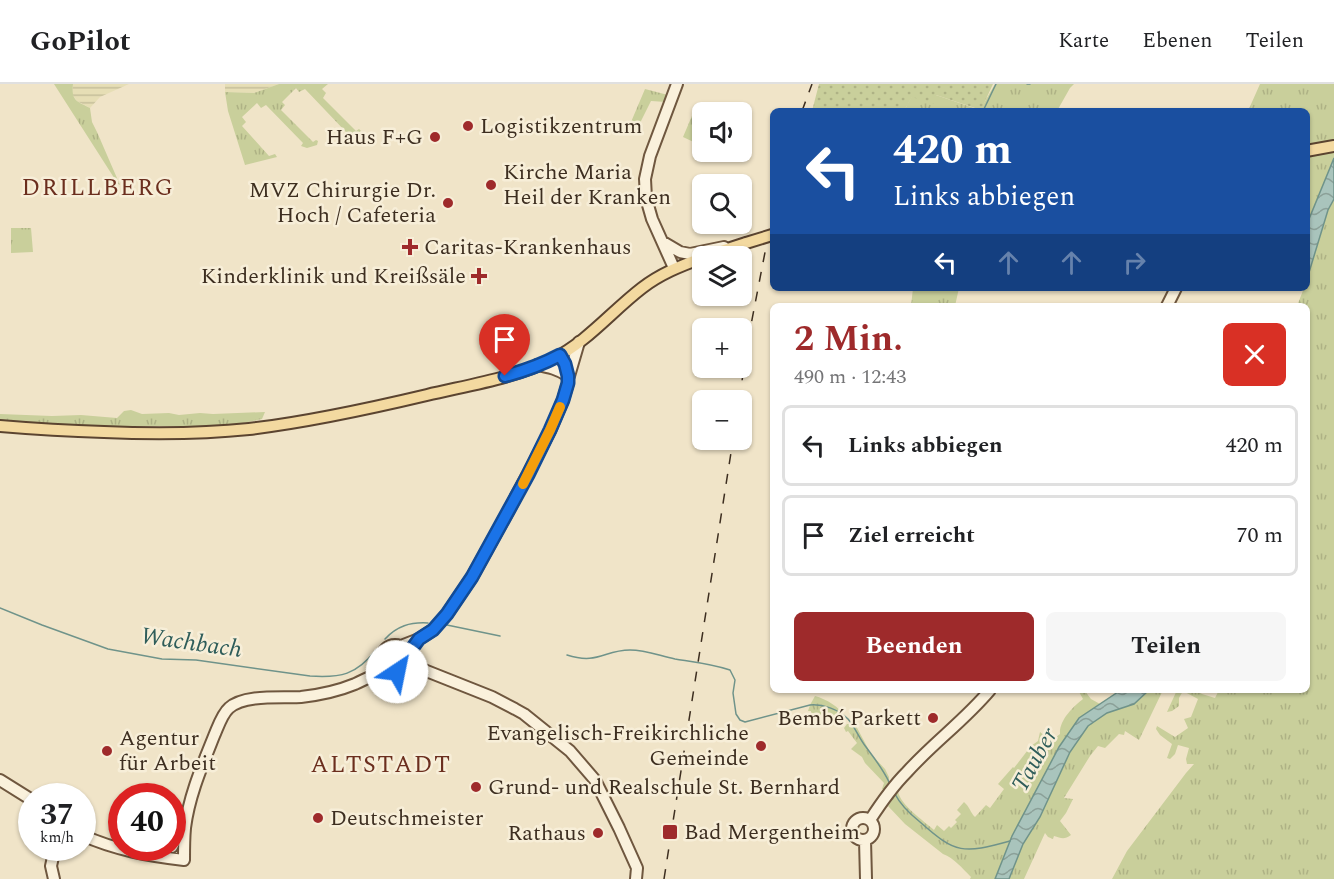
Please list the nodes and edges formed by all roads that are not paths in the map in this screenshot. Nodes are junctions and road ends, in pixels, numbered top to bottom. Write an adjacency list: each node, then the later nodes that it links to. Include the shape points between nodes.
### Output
1 (677, 84): 5 (street, via 645,179 652,219)
2 (1334, 146): 3 (main road)
3 (1311, 151)
4 (770, 236): 6 (main road, bridge)
5 (663, 242): 6 (street, via 690,254); 9 (street); 10 (street, via 664,263)
6 (743, 244): 7 (main road)
7 (737, 246)
8 (692, 261): 9 (main road)
9 (674, 268): 10 (main road)
10 (648, 284): 11 (main road)
11 (579, 342): 12 (main road); 14 (street)
12 (560, 355): 13 (main road); 14 (street)
13 (537, 365): 14 (street); 15 (main road, via 491,380 358,411 248,429 152,434)
14 (568, 376): 16 (street, via 550,430 472,577 447,614)
15 (0, 426)
16 (405, 657): 17 (street, via 397,672); 17 (street, via 395,645 388,647 383,653); 26 (street, via 424,670 524,714 570,751 595,780 611,810 637,868)
17 (385, 665): 22 (street, via 354,684 326,693 256,698 229,707 199,771)
18 (987, 693): 21 (street, via 907,771)
19 (0, 780): 20 (street)
20 (18, 791)
21 (870, 820): 23 (street, via 873,832); 23 (street, via 862,818 853,824 852,832)
22 (186, 822)
23 (865, 840): 27 (street)
24 (52, 861): 25 (street)
25 (54, 879)
26 (636, 879)
27 (866, 879)

